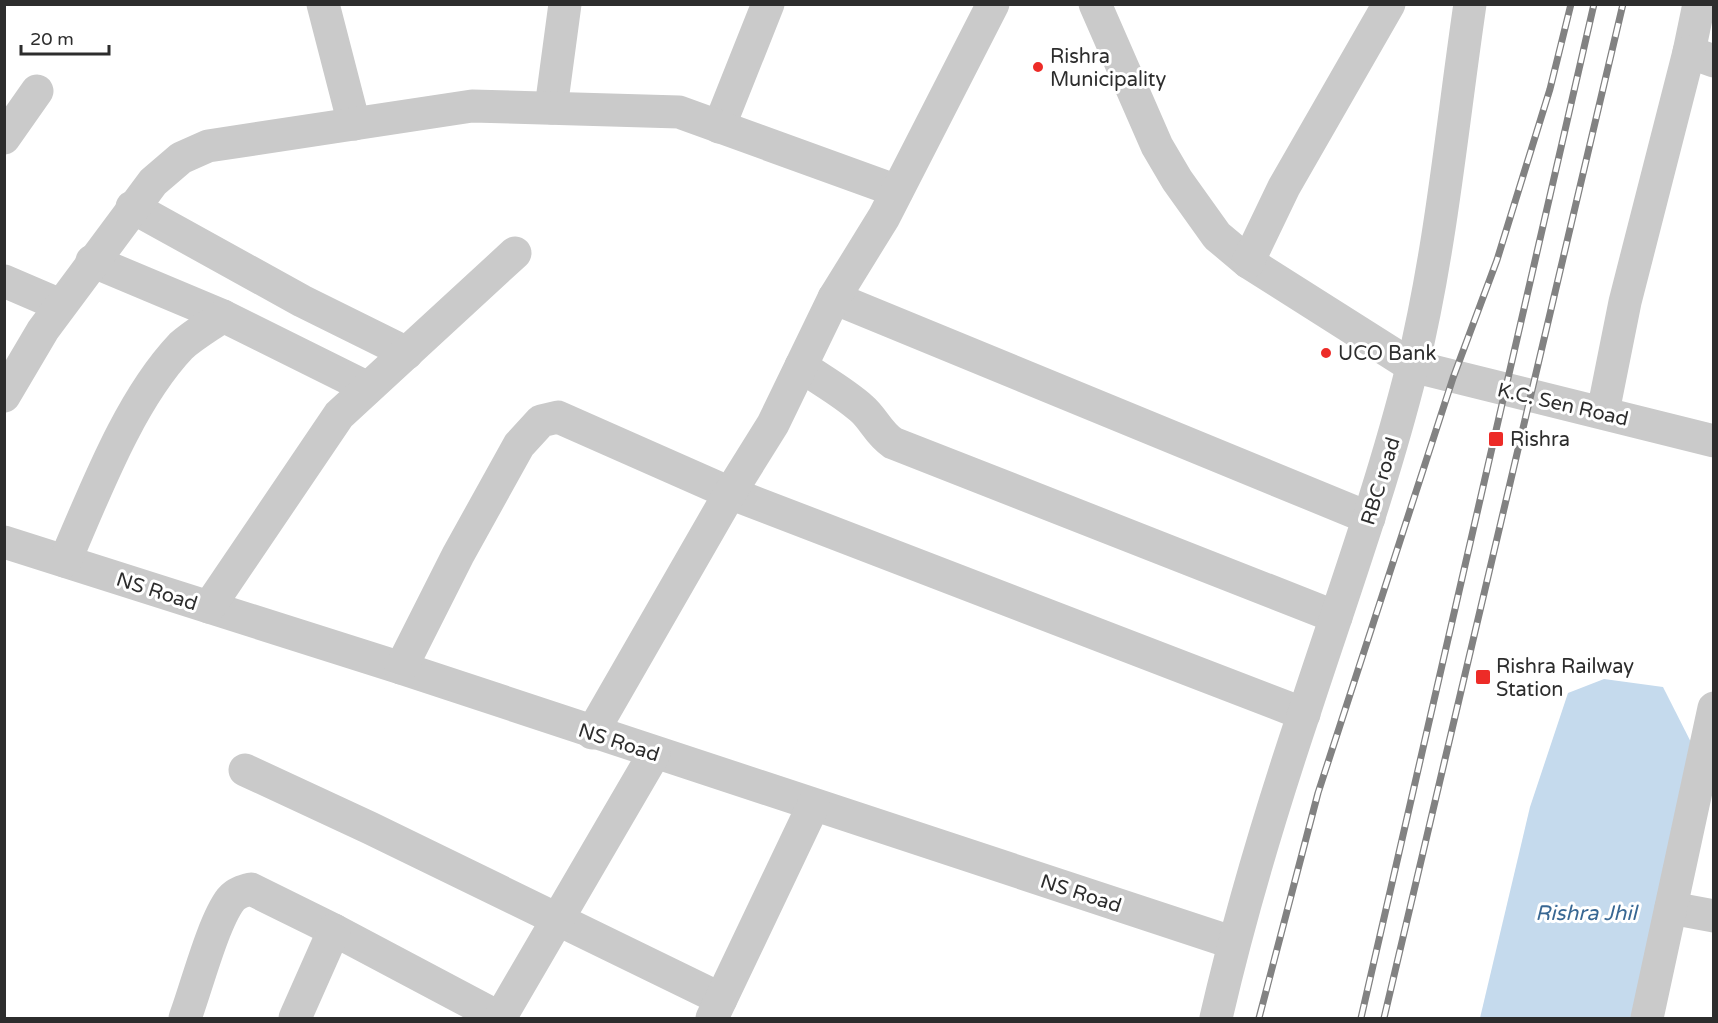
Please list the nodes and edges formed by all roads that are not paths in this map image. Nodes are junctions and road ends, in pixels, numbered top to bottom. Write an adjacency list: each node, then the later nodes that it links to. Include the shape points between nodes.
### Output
1 (323, 4): 12 (street)
2 (565, 4): 11 (street)
3 (768, 4): 13 (street)
4 (993, 4): 15 (street)
5 (1095, 4): 19 (street, K.C. Sen Road, via 1157,147 1217,236)
6 (1389, 4): 19 (street, via 1284,187)
7 (1470, 4): 26 (street, RBC road, via 1443,202)
8 (1699, 4): 9 (street)
9 (1701, 57): 29 (street, via 1625,302)
10 (37, 92): 14 (street)
11 (551, 108): 12 (street, via 472,106); 13 (street, via 679,112)
12 (354, 124): 16 (street, via 208,146 181,158)
13 (719, 127): 15 (street)
14 (4, 138)
15 (897, 191): 21 (street)
16 (132, 207): 18 (street); 24 (street, via 302,301)
17 (515, 253): 24 (street)
18 (92, 261): 22 (street); 23 (street)
19 (1248, 262): 26 (street, K.C. Sen Road)
20 (4, 281): 22 (street)
21 (834, 298): 25 (street); 32 (street)
22 (60, 305): 28 (street)
23 (223, 316): 27 (street); 34 (street, via 182,346 147,393 108,463)
24 (407, 353): 27 (street)
25 (801, 366): 31 (street, via 773,424); 36 (street, via 860,407 880,434 893,443)
26 (1412, 366): 29 (street, K.C. Sen Road); 32 (street, RBC road)
27 (368, 388): 35 (street, via 339,415)
28 (4, 396)
29 (1603, 412): 30 (street, K.C. Sen Road)
30 (1713, 441)
31 (730, 493): 37 (street, via 567,419 550,417 532,429 519,445); 39 (street); 40 (street)
32 (1369, 518): 36 (street, RBC road)
33 (4, 542): 34 (street, NS Road)
34 (65, 561): 35 (street, NS Road)
35 (208, 607): 37 (street, NS Road)
36 (1336, 617): 39 (street, RBC road)
37 (401, 668): 40 (street, NS Road)
38 (1713, 708): 42 (street)
39 (1304, 714): 50 (street, RBC road)
40 (592, 733): 41 (street, NS Road)
41 (654, 754): 44 (street, NS Road); 48 (street)
42 (1708, 765): 45 (street)
43 (245, 770): 48 (street)
44 (813, 806): 50 (street, NS Road); 51 (street)
45 (1700, 842): 46 (street)
46 (1671, 908): 47 (street); 56 (street)
47 (1713, 916)
48 (558, 920): 51 (street); 54 (street)
49 (334, 930): 52 (street, via 272,897 251,889 241,891 231,898 221,917); 53 (street); 54 (street)
50 (1234, 943): 55 (street, RBC road)
51 (716, 1009)
52 (185, 1018)
53 (295, 1018)
54 (500, 1018)
55 (1216, 1018)
56 (1647, 1018)

